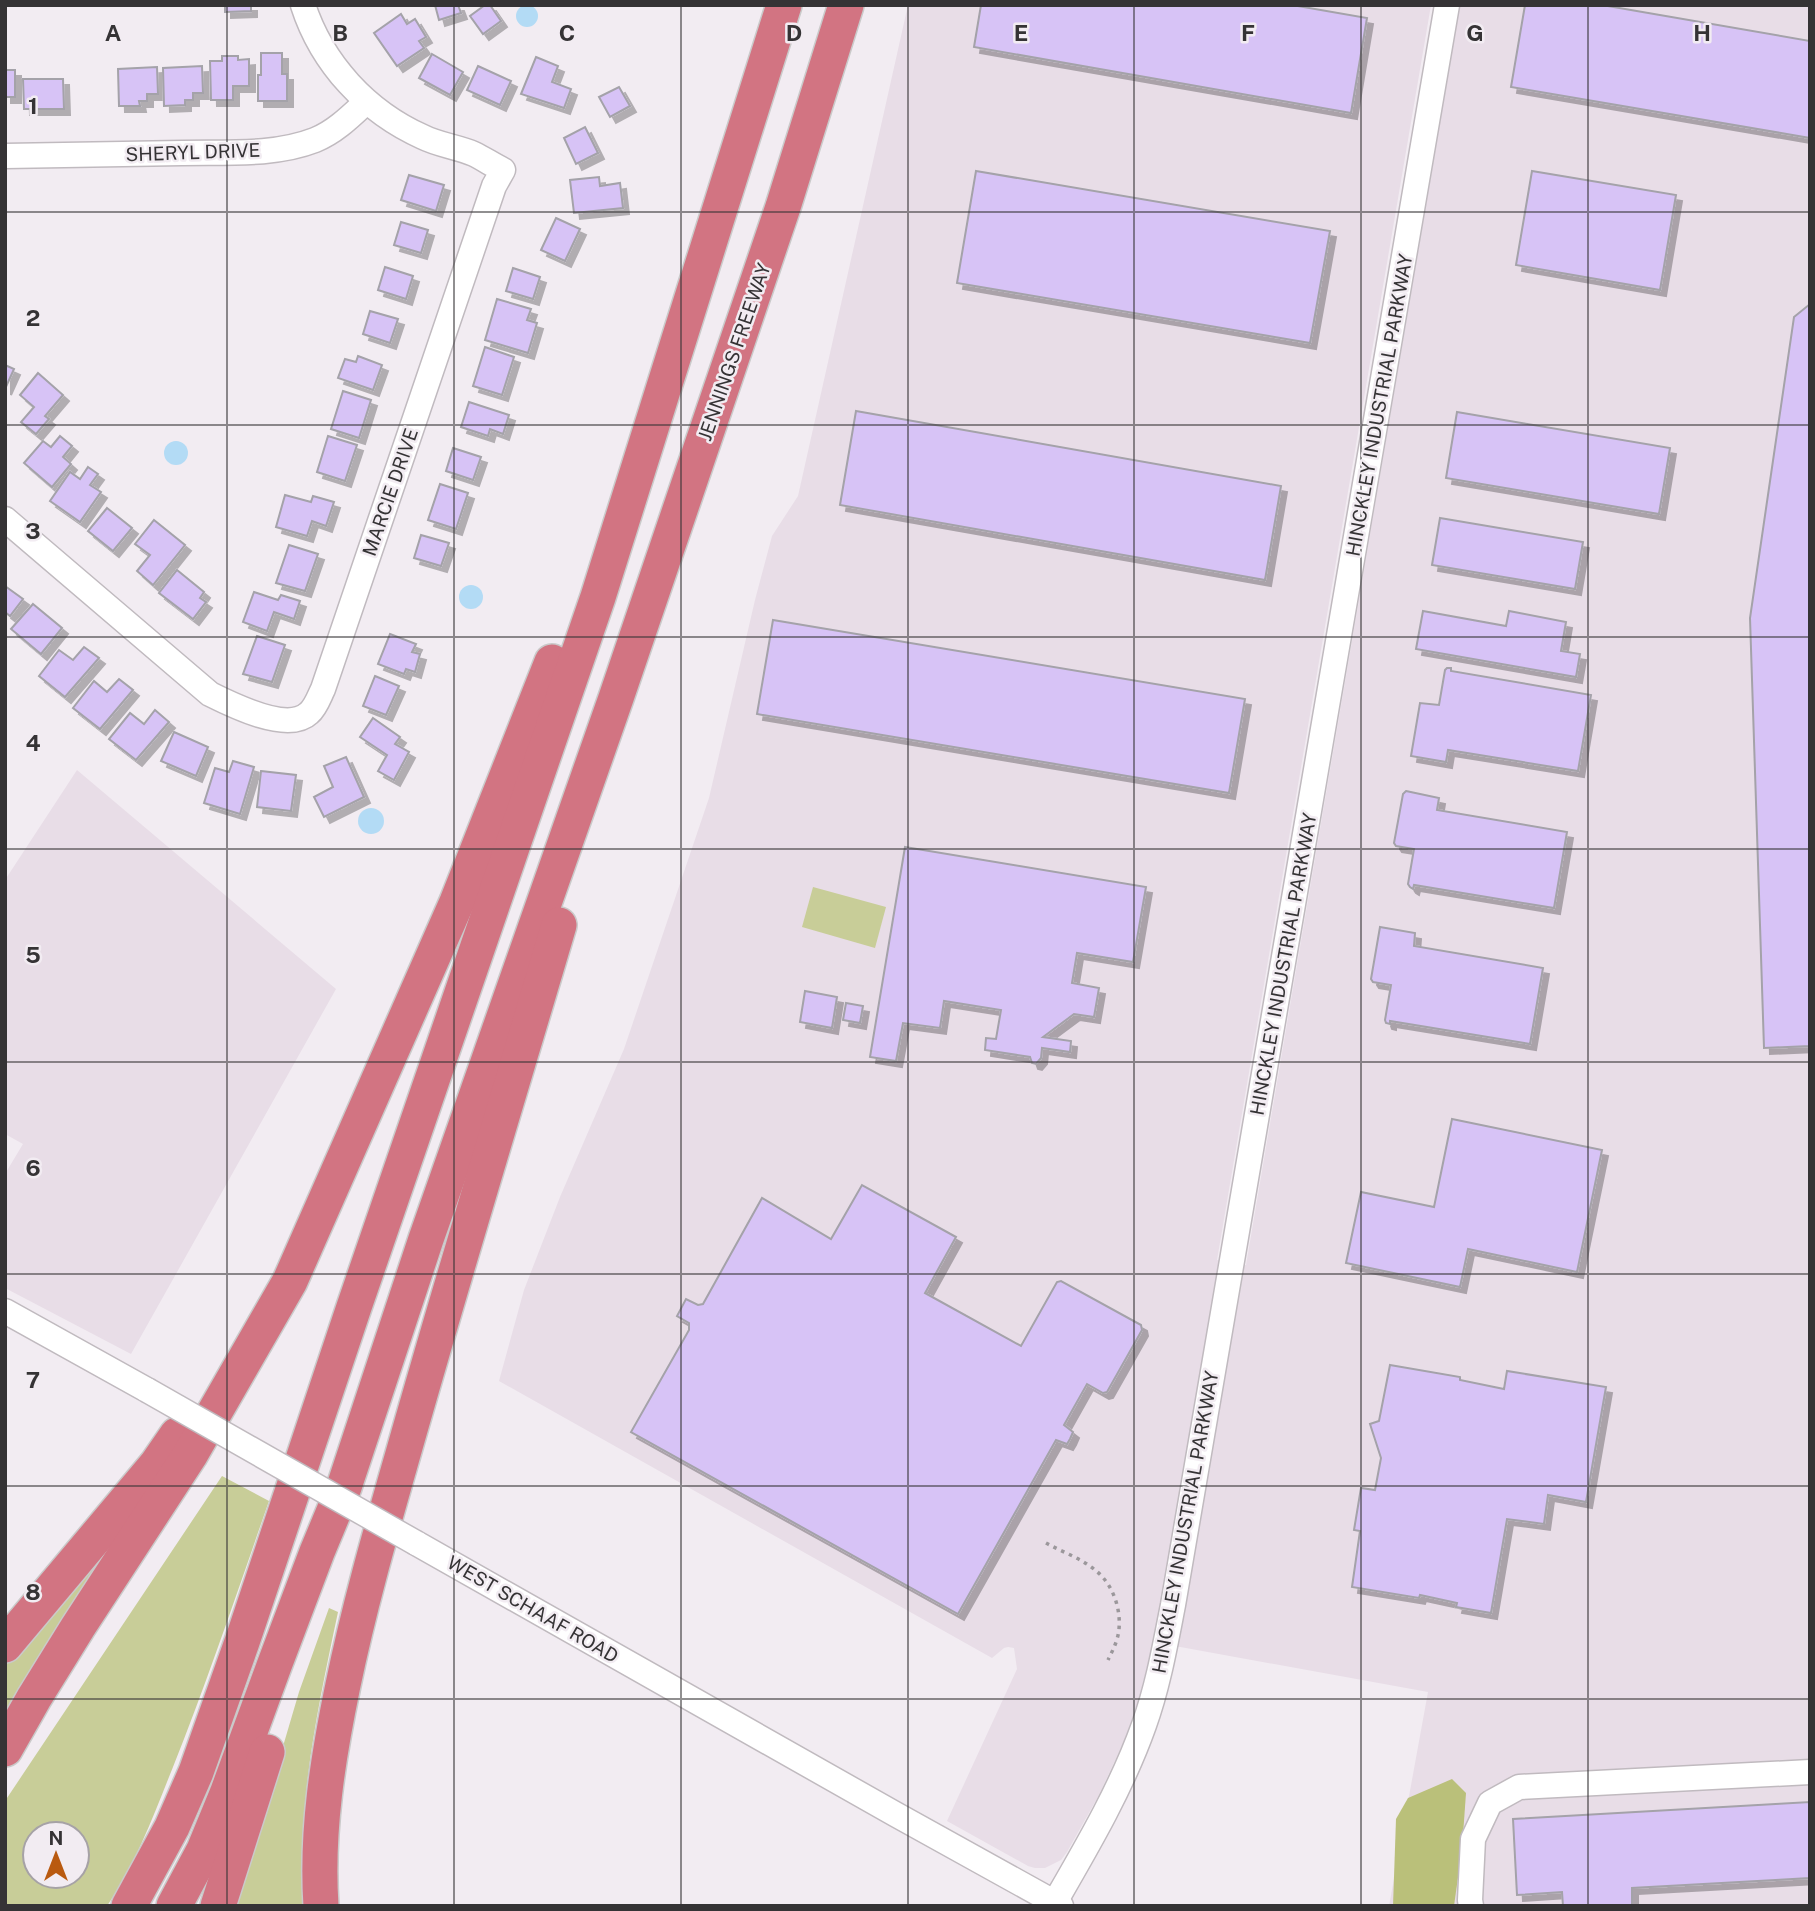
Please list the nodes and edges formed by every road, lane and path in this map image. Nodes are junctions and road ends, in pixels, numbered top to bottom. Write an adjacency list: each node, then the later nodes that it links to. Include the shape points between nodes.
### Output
1 (303, 5): 5 (street, MARCIE DRIVE, via 334,65)
2 (783, 5): 7 (highway)
3 (846, 5): 9 (highway, JENNINGS FREEWAY, via 783,207)
4 (1447, 5): 18 (street, HINCKLEY INDUSTRIAL PARKWAY, via 1161,1667 1133,1754)
5 (366, 102): 6 (street, SHERYL DRIVE, via 325,135 283,148); 8 (street, MARCIE DRIVE, via 421,137 474,154 503,170 323,689 309,713 299,719 278,720 210,694)
6 (5, 156)
7 (649, 429): 10 (highway, via 457,902); 19 (highway, via 594,610 201,1759 172,1828)
8 (5, 519)
9 (616, 698): 12 (highway); 22 (highway, via 590,822 459,1256 354,1631 323,1804)
10 (348, 1151): 14 (highway, via 215,1384 157,1465); 16 (highway, via 290,1282 238,1375)
11 (5, 1311): 18 (street, WEST SCHAAF ROAD, bridge)
12 (344, 1487): 20 (highway, via 228,1794 205,1850); 21 (highway, via 292,1682)
13 (1046, 1543): 15 (path, via 1093,1569 1108,1584 1117,1606 1119,1629)
14 (5, 1645)
15 (1108, 1660)
16 (5, 1749)
17 (1810, 1772): 23 (street, via 1519,1787 1490,1802 1473,1839)
18 (1058, 1904)
19 (129, 1906)
20 (174, 1906)
21 (218, 1906)
22 (321, 1906)
23 (1471, 1906)

